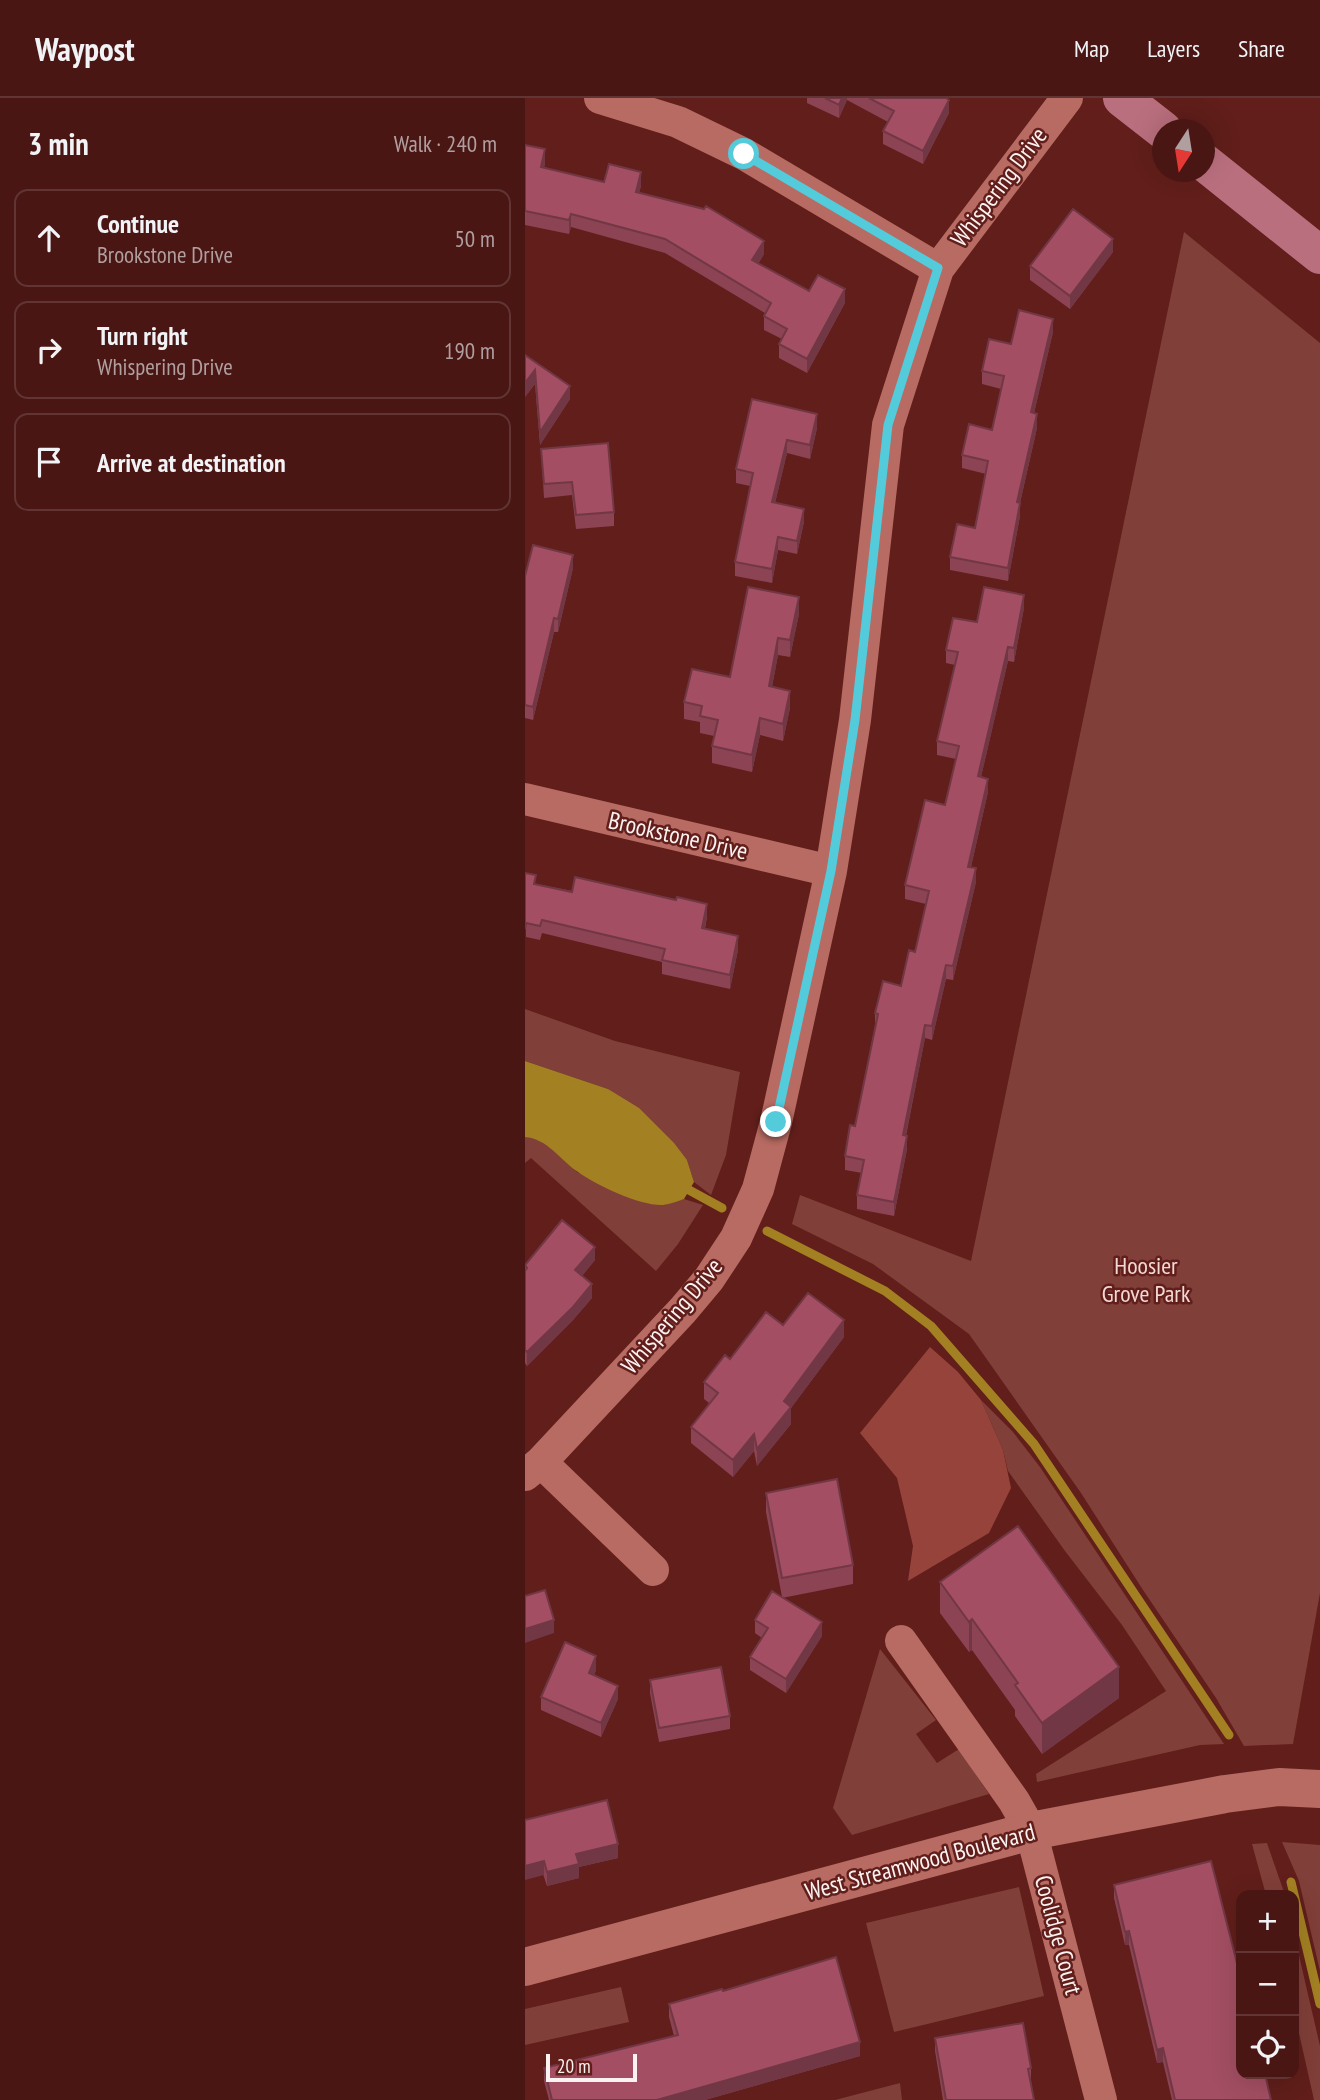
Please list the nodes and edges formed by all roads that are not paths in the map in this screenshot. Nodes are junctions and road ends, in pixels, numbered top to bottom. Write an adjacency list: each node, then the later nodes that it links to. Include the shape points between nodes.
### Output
1 (600, 98): 7 (street, via 678,122 744,154)
2 (1067, 98): 7 (street, Whispering Drive)
3 (1122, 98): 4 (main road)
4 (1152, 121)
5 (1215, 171): 6 (main road)
6 (1320, 255)
7 (938, 268): 9 (street, Whispering Drive, via 888,425 855,720)
8 (525, 799): 9 (street, Brookstone Drive)
9 (831, 871): 10 (street, Whispering Drive, via 776,1122 758,1189 736,1238 683,1310)
10 (533, 1469): 11 (street)
11 (653, 1570)
12 (901, 1641): 14 (street, Coolidge Court)
13 (1320, 1789): 14 (street, West Streamwood Boulevard, via 1279,1787 1225,1794)
14 (1031, 1831): 15 (street, West Streamwood Boulevard); 16 (street, Coolidge Court)
15 (525, 1967)
16 (1101, 2100)

